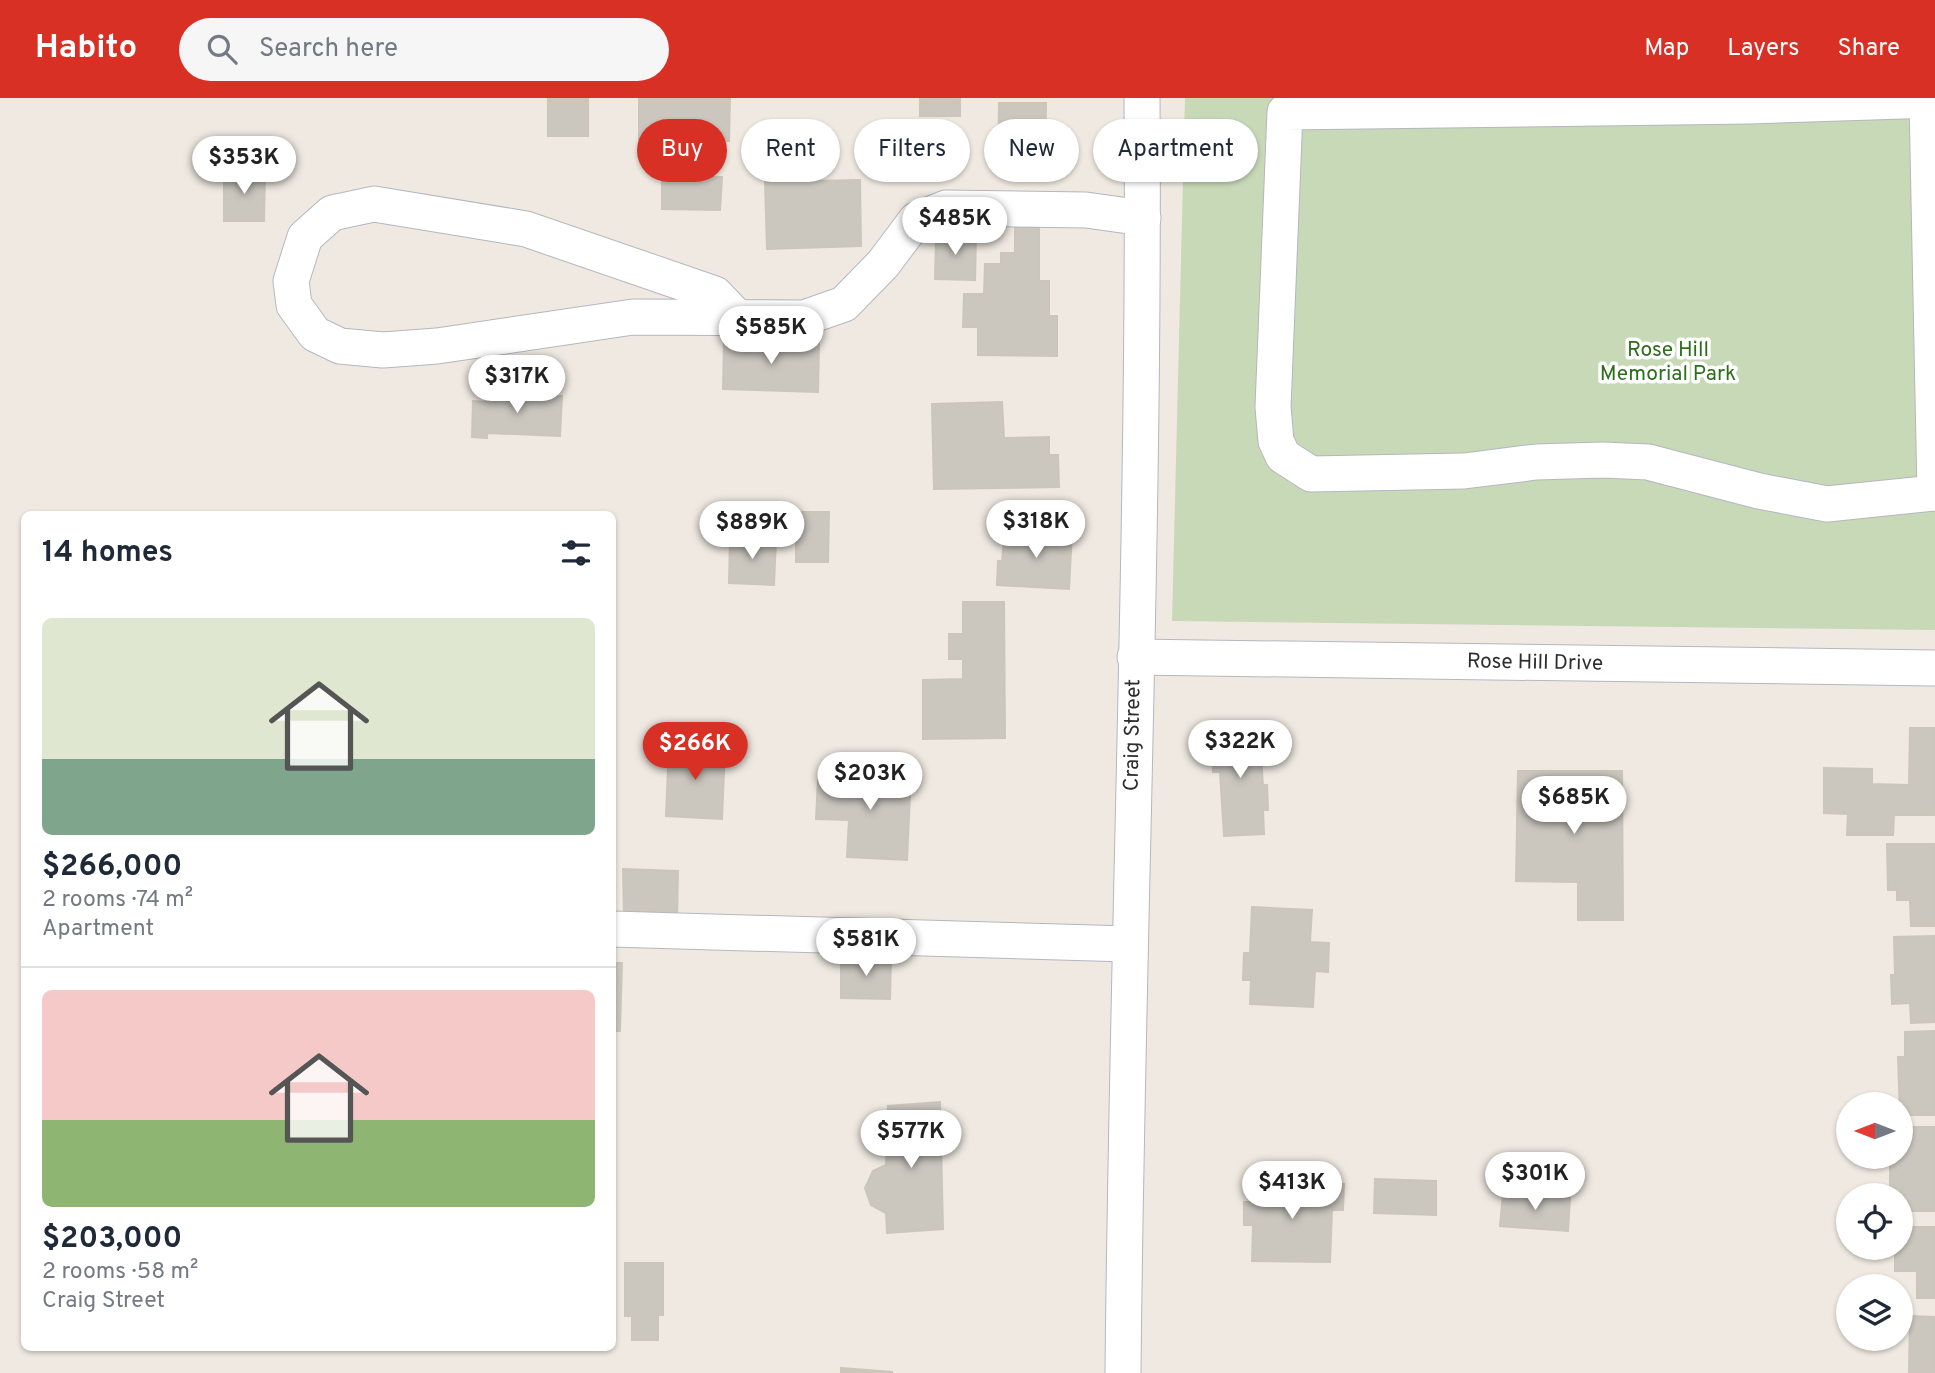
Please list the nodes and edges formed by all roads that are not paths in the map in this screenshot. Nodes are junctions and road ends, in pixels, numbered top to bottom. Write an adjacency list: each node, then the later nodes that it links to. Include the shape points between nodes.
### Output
1 (1142, 98): 3 (street, Craig Street)
2 (1931, 100): 5 (street); 5 (street, via 1285,112 1273,407 1276,441 1283,456 1311,474 1464,471 1603,460 1648,462 1827,504)
3 (1143, 218): 4 (street, via 1086,210 946,208 916,220 883,264 844,304 804,318); 6 (street, Craig Street)
4 (736, 316): 4 (street, via 633,317 383,350 340,346 315,334 294,305 291,281 305,237 332,213 374,204 526,229 715,294)
5 (1935, 493)
6 (1135, 657): 7 (street, Rose Hill Drive); 9 (street, Craig Street)
7 (1935, 668)
8 (616, 929): 9 (street)
9 (1128, 943): 10 (street, Craig Street)
10 (1123, 1373)

